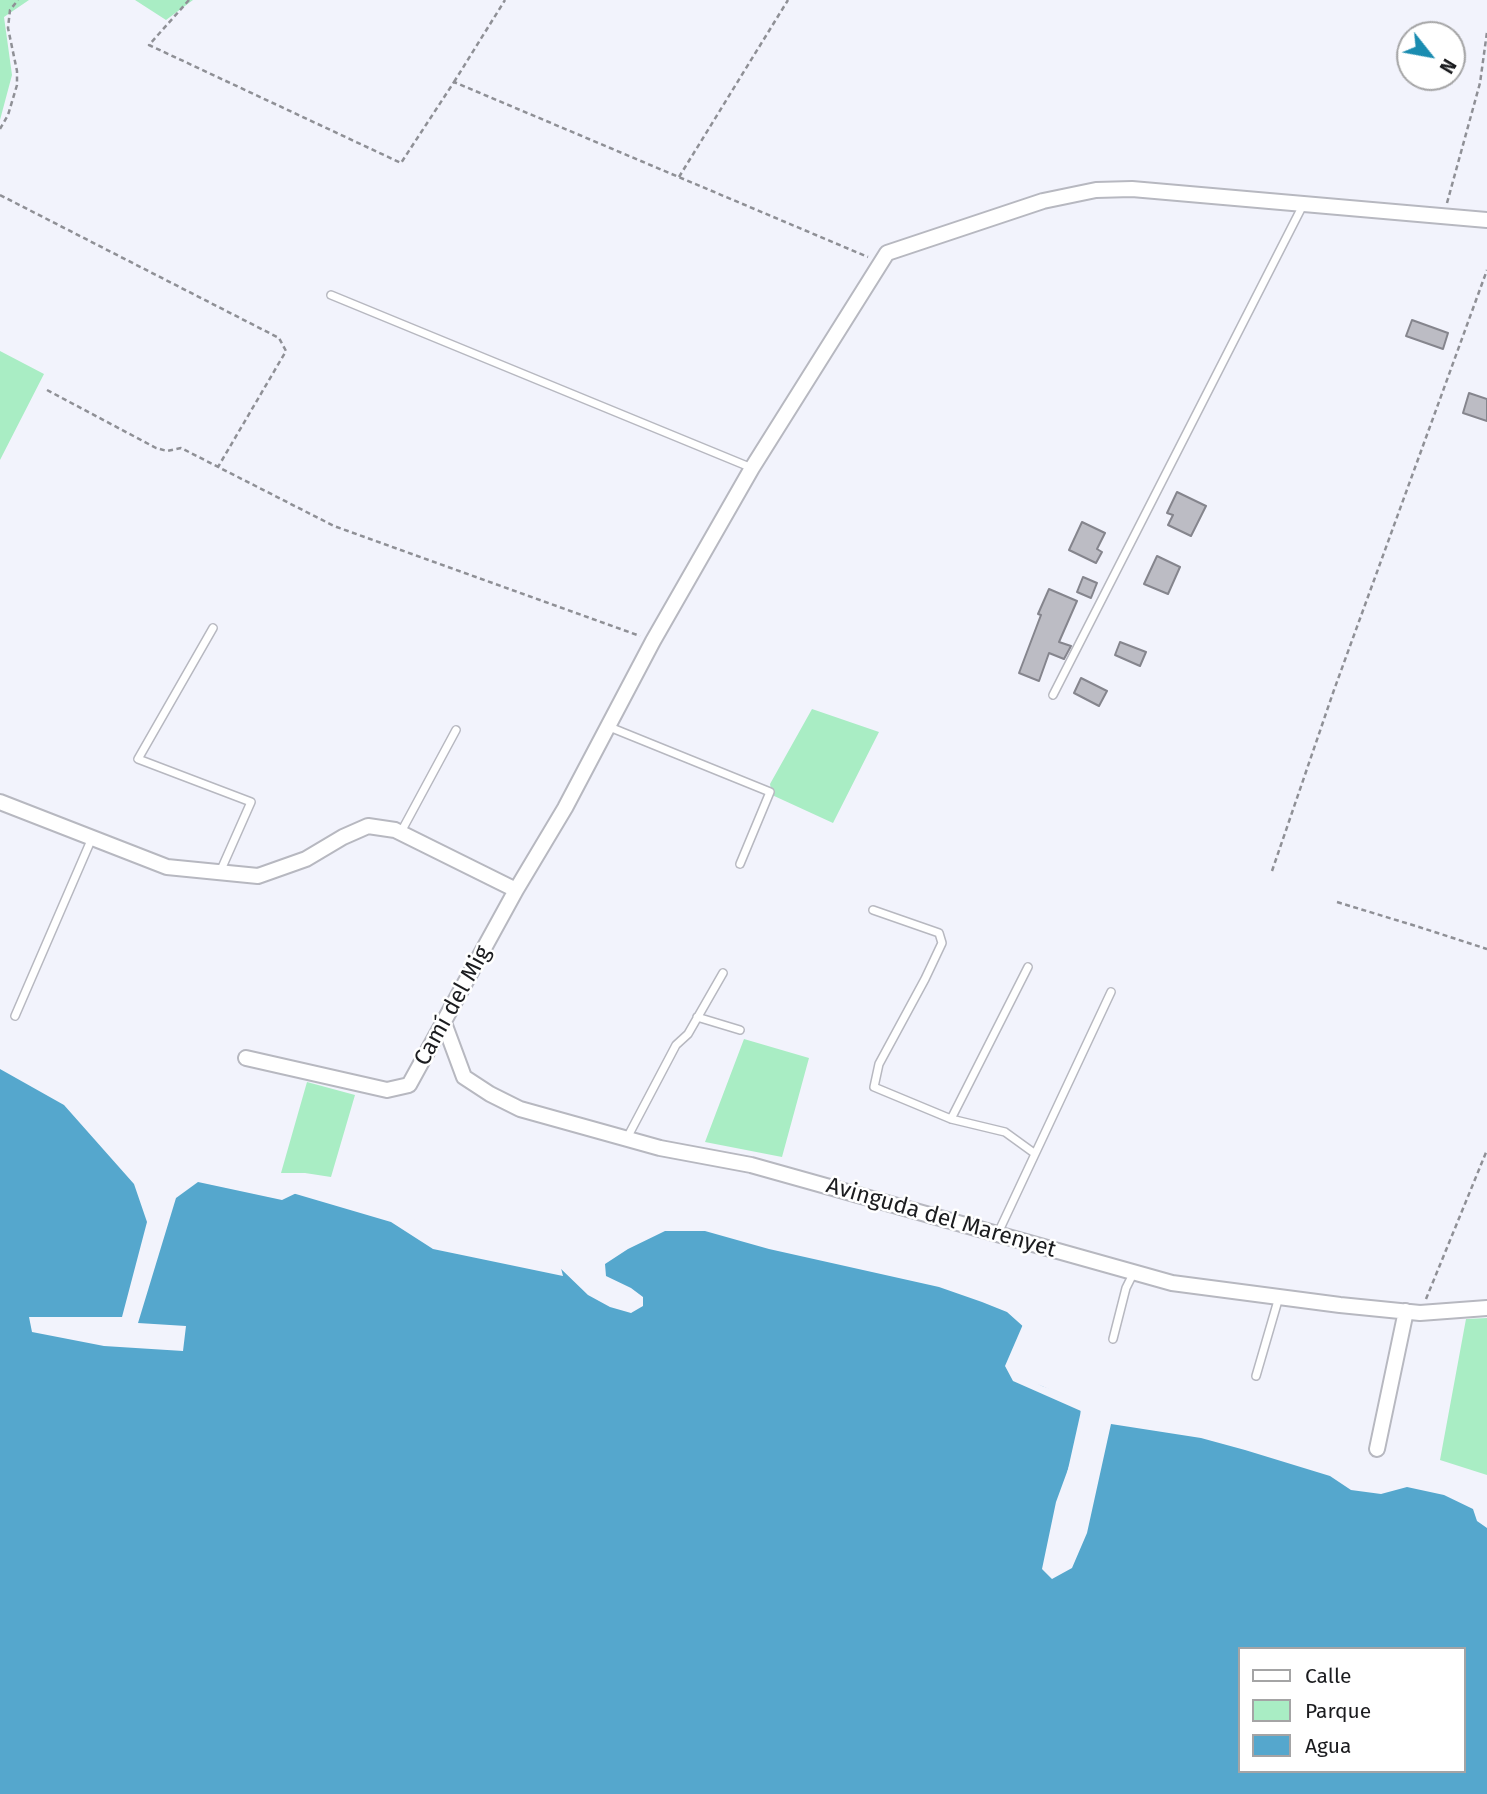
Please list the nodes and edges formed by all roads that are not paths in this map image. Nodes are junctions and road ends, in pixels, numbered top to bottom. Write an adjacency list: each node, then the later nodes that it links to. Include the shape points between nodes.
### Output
1 (1303, 205): 2 (street); 4 (street, Camí del Mig, via 1132,189 1096,190 1043,201 887,253); 6 (lane)
2 (1487, 220)
3 (331, 295): 4 (lane)
4 (752, 468): 7 (street, Camí del Mig)
5 (214, 628): 13 (lane, via 138,759 251,802)
6 (1053, 695)
7 (607, 726): 12 (lane, via 770,792); 14 (street, Camí del Mig)
8 (456, 730): 10 (lane)
9 (0, 802): 11 (street)
10 (400, 833): 13 (street, via 368,826 306,859 258,876); 14 (street)
11 (92, 838): 13 (street, via 167,867); 19 (lane)
12 (740, 863)
13 (220, 872)
14 (516, 890): 21 (street, Camí del Mig)
15 (873, 910): 24 (lane, via 939,933 942,943 879,1064 874,1087)
16 (1028, 967): 24 (lane)
17 (723, 973): 20 (lane)
18 (1111, 992): 26 (lane)
19 (15, 1016)
20 (697, 1017): 22 (lane); 25 (lane, via 676,1045)
21 (444, 1023): 23 (street, Camí del Mig, via 409,1086 387,1090); 25 (street, Avinguda del Marenyet, via 464,1077 490,1094 520,1109)
22 (740, 1030)
23 (246, 1058)
24 (951, 1119): 26 (lane, via 1004,1132)
25 (627, 1138): 27 (street, Avinguda del Marenyet, via 751,1165)
26 (1034, 1153): 27 (lane)
27 (997, 1234): 28 (street, Avinguda del Marenyet)
28 (1134, 1272): 29 (street, Avinguda del Marenyet, via 1172,1283); 32 (lane, via 1125,1288)
29 (1279, 1296): 31 (street, Avinguda del Marenyet); 33 (lane)
30 (1487, 1308): 31 (street, Avinguda del Marenyet)
31 (1413, 1312): 34 (street)
32 (1113, 1339)
33 (1256, 1376)
34 (1377, 1450)

